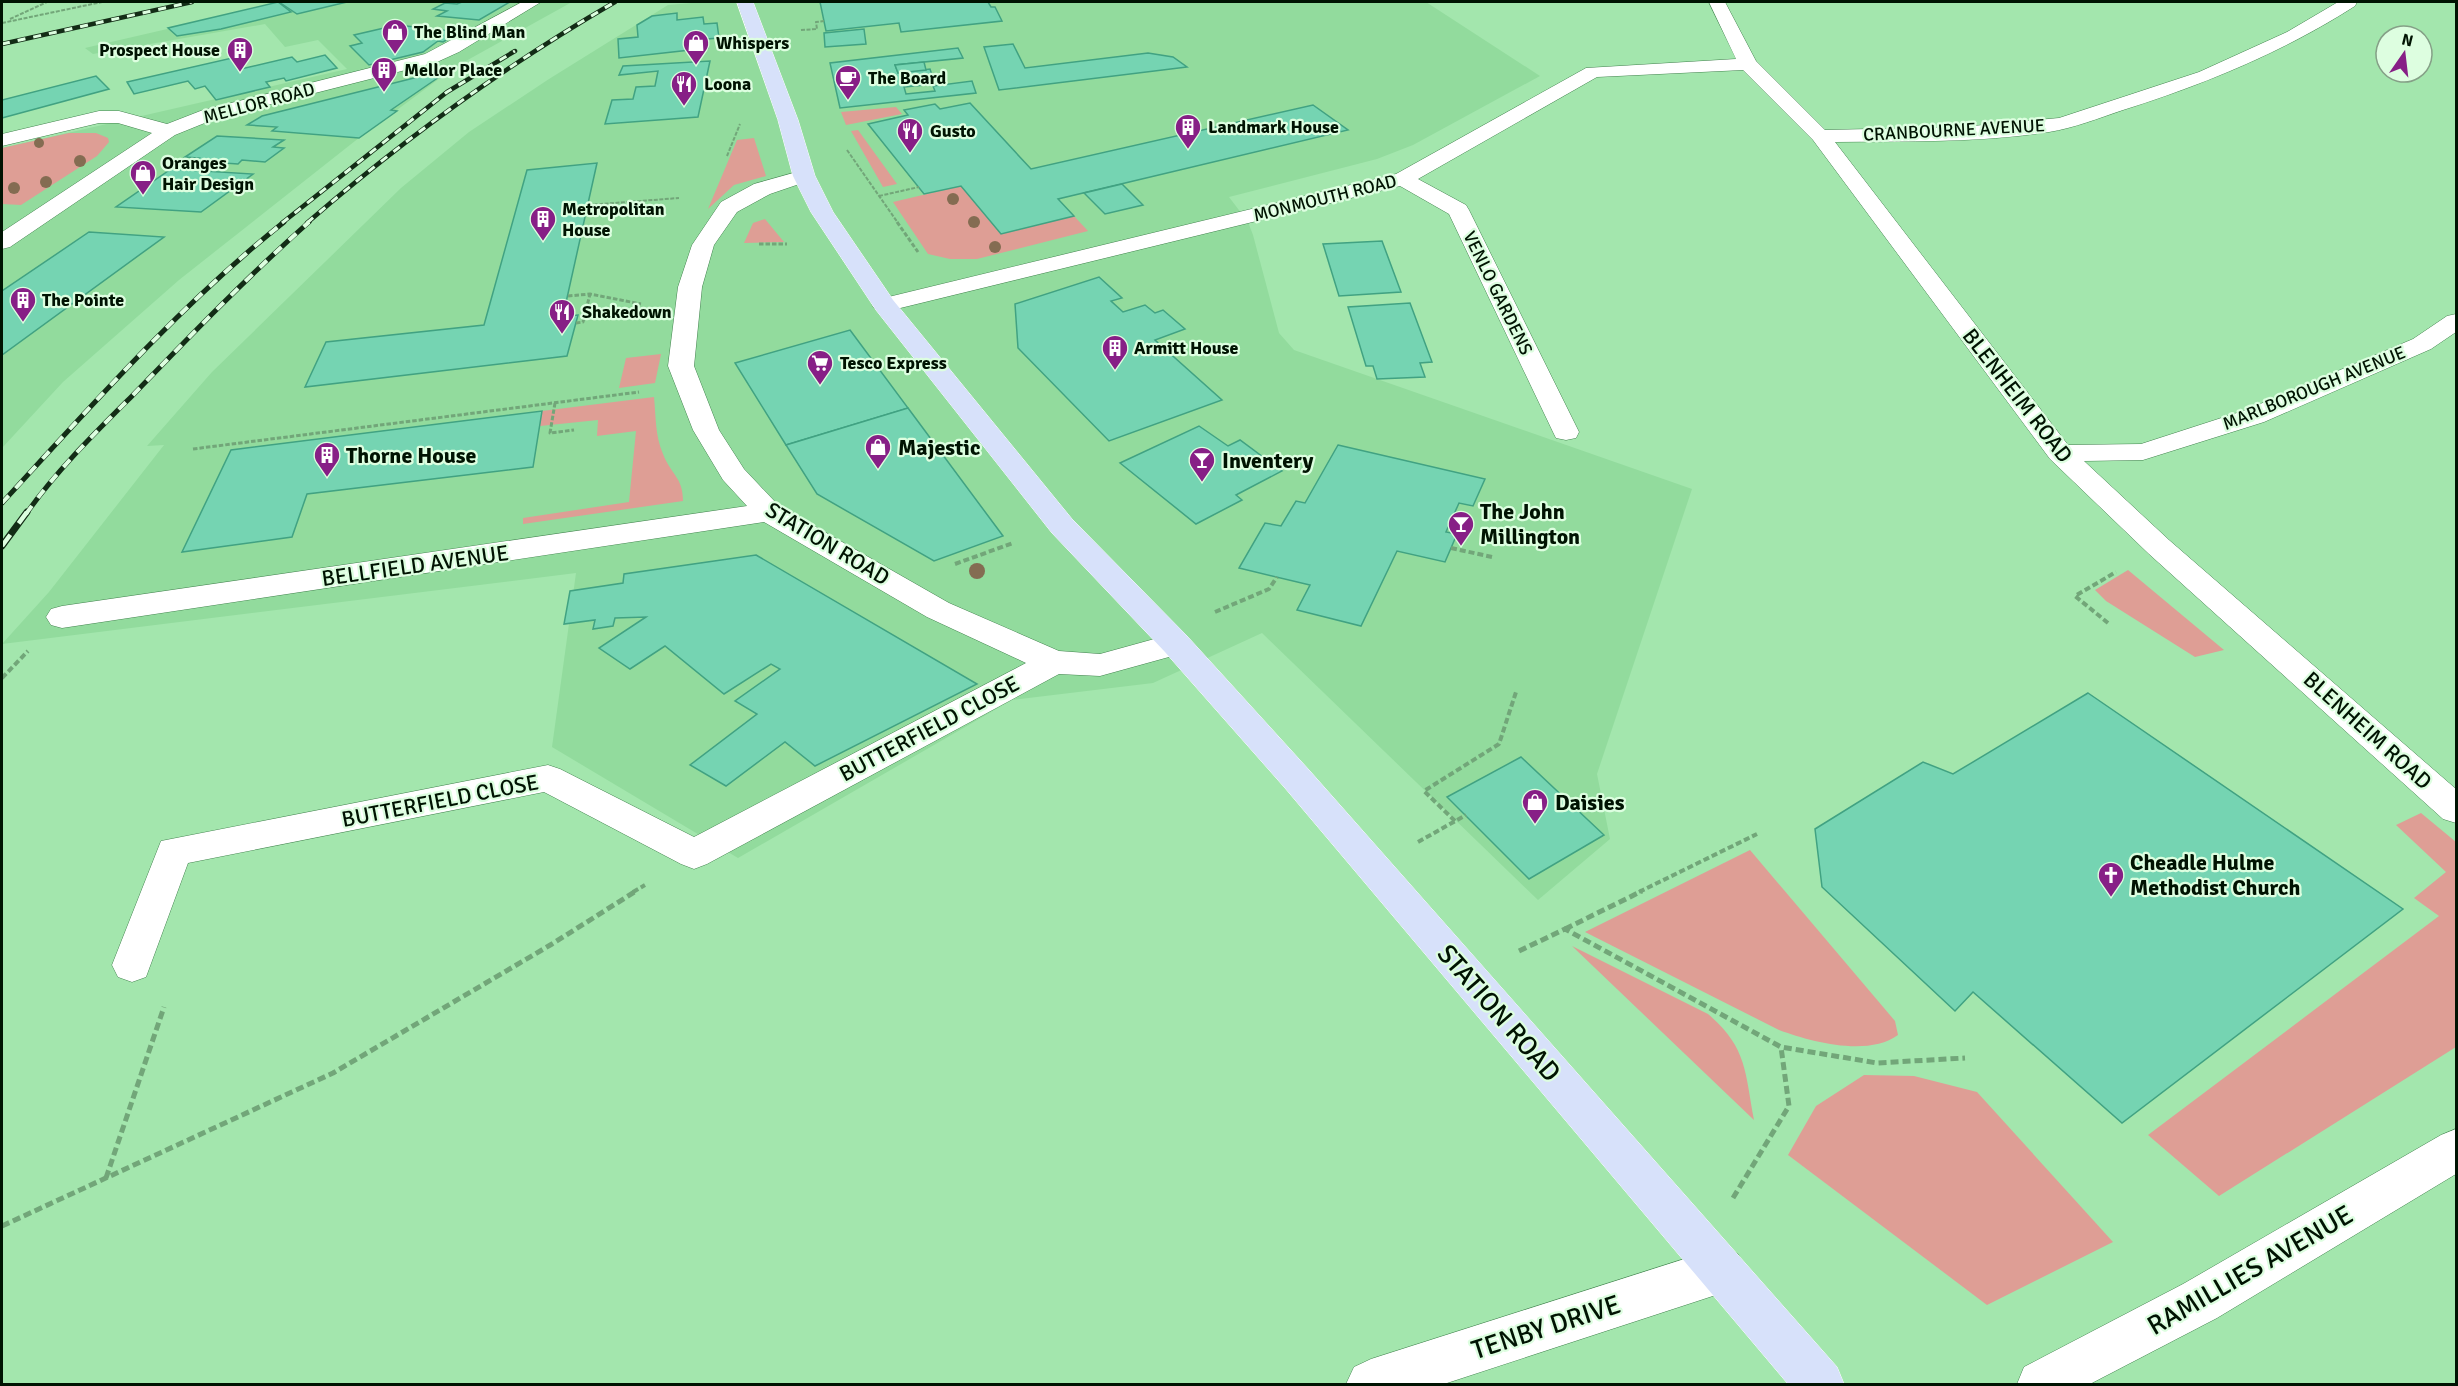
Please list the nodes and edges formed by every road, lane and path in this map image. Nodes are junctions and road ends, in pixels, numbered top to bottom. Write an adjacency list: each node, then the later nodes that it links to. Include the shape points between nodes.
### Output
1 (47, 2): 8 (path)
2 (102, 2): 8 (path)
3 (533, 2): 11 (street, MELLOR ROAD, via 431,58 210,114)
4 (745, 2): 15 (main road, STATION ROAD)
5 (1717, 2): 10 (street, BLENHEIM ROAD)
6 (2349, 2): 12 (street, CRANBOURNE AVENUE, via 2310,28 2176,88 2049,126 1943,134)
7 (824, 21): 9 (path, via 816,21 817,29)
8 (2, 23)
9 (810, 30)
10 (1748, 64): 12 (street, BLENHEIM ROAD); 16 (street, MONMOUTH ROAD, via 1593,72)
11 (168, 131): 13 (street, via 119,117 99,117); 21 (street, MELLOR ROAD)
12 (1820, 136): 34 (street, BLENHEIM ROAD)
13 (2, 140)
14 (845, 146): 18 (path)
15 (804, 176): 25 (street, STATION ROAD, via 762,189 729,207 703,245); 26 (main road, STATION ROAD, via 822,212)
16 (1403, 179): 26 (street, MONMOUTH ROAD); 32 (street, VENLO GARDENS, via 1458,210)
17 (919, 187): 18 (path)
18 (879, 196): 22 (path)
19 (680, 198): 20 (path)
20 (588, 205)
21 (2, 242)
22 (923, 259)
23 (590, 294): 24 (path); 25 (path, via 654,306); 28 (path, via 583,322)
24 (568, 296)
25 (688, 304): 29 (street, STATION ROAD, via 681,366)
26 (884, 305): 36 (main road, STATION ROAD)
27 (2457, 321): 34 (street, MARLBOROUGH AVENUE, via 2422,344 2255,416 2143,452)
28 (576, 323)
29 (689, 386): 30 (path); 35 (street, STATION ROAD, via 706,430 733,474)
30 (555, 403): 31 (path, via 550,434); 33 (path)
31 (574, 430)
32 (1566, 432)
33 (193, 449)
34 (2060, 453): 38 (street, BLENHEIM ROAD)
35 (769, 512): 41 (street, STATION ROAD); 42 (street, BELLFIELD AVENUE)
36 (1062, 526): 41 (path); 44 (main road, STATION ROAD)
37 (1451, 548): 39 (path)
38 (2159, 548): 43 (path, via 2075,596); 47 (street, BLENHEIM ROAD)
39 (1492, 557)
40 (1276, 577): 44 (path, via 1269,589)
41 (896, 585): 45 (street, STATION ROAD, via 938,610)
42 (62, 617)
43 (2108, 623)
44 (1170, 639): 45 (street, STATION ROAD, via 1100,665); 53 (main road, STATION ROAD, via 1297,779)
45 (1054, 662): 50 (street, BUTTERFIELD CLOSE)
46 (1516, 692): 48 (path, via 1499,744 1424,791)
47 (2457, 809)
48 (1455, 821)
49 (1757, 834): 51 (path)
50 (694, 854): 52 (street, BUTTERFIELD CLOSE, via 548,778 174,851); 58 (path, via 552,944 333,1073)
51 (1565, 930): 53 (path); 55 (path)
52 (132, 965)
53 (1466, 976): 60 (main road, STATION ROAD)
54 (166, 1000): 58 (path)
55 (1781, 1047): 56 (path, via 1877,1063); 60 (path, via 1789,1106)
56 (1965, 1058)
57 (2457, 1150): 63 (street, RAMILLIES AVENUE, via 2200,1300)
58 (105, 1178): 59 (path)
59 (2, 1226)
60 (1713, 1259): 61 (street, TENBY DRIVE); 62 (main road, STATION ROAD)
61 (1371, 1384)
62 (1820, 1384)
63 (2041, 1384)

